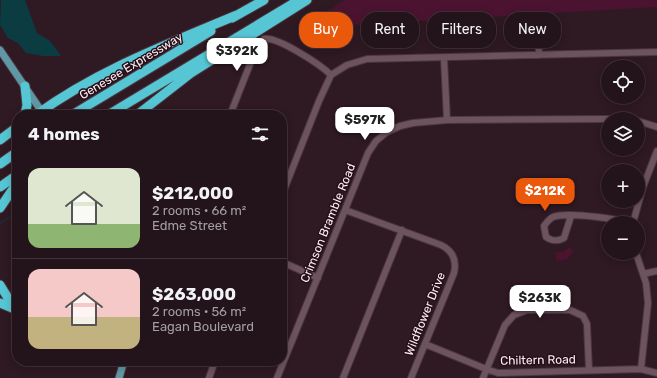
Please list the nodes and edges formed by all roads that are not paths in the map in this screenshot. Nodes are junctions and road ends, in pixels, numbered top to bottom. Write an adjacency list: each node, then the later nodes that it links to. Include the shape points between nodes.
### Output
1 (264, 0): 4 (highway, Genesee Expressway)
2 (299, 0): 16 (highway)
3 (308, 0): 17 (highway, via 191,73)
4 (237, 15): 14 (highway, via 86,82); 15 (highway, Genesee Expressway)
5 (538, 48): 8 (street)
6 (0, 50): 11 (main road)
7 (657, 52): 8 (street)
8 (538, 55): 9 (street)
9 (444, 58): 10 (street, via 367,59 347,65); 20 (street)
10 (331, 75): 18 (street, via 304,56 272,40 264,39 256,49); 29 (street)
11 (25, 86): 12 (highway); 13 (main road)
12 (26, 110)
13 (39, 110)
14 (47, 110)
15 (80, 110)
16 (116, 110)
17 (143, 110)
18 (232, 110)
19 (601, 119): 20 (street, Crimson Bramble Road)
20 (447, 120): 33 (street, Crimson Bramble Road, via 406,124 381,136 368,153)
21 (645, 124): 22 (street)
22 (657, 127)
23 (12, 131): 24 (highway)
24 (0, 140)
25 (657, 151): 35 (street)
26 (12, 156): 27 (highway)
27 (0, 164)
28 (12, 179): 30 (highway)
29 (287, 182)
30 (0, 187)
31 (12, 191): 32 (highway)
32 (0, 208)
33 (345, 210): 37 (street, Wildflower Drive); 42 (street, Crimson Bramble Road)
34 (571, 216): 34 (street, via 548,220 544,226 546,238 556,241 564,238); 36 (street)
35 (635, 216)
36 (601, 219)
37 (402, 230): 47 (street, Wildflower Drive, via 445,247 454,259 454,273); 59 (street)
38 (638, 260): 41 (street)
39 (287, 264): 42 (street)
40 (657, 271): 41 (street)
41 (643, 274): 52 (street, via 648,291 648,311)
42 (318, 278): 48 (street, Crimson Bramble Road)
43 (0, 285): 44 (highway)
44 (12, 301)
45 (0, 303): 46 (highway)
46 (12, 308)
47 (425, 344): 53 (street, Chiltern Road); 60 (street, Wildflower Drive)
48 (287, 354)
49 (123, 366): 56 (main road)
50 (213, 366): 57 (street)
51 (282, 366): 58 (street, Crimson Bramble Road)
52 (641, 369): 54 (street, Chiltern Road); 55 (street, Chiltern Road)
53 (486, 370): 54 (street, Chiltern Road, via 505,373); 54 (street, via 505,325 514,315 527,310 570,310 581,313 586,321); 61 (street)
54 (589, 370)
55 (657, 373)
56 (119, 378)
57 (209, 378)
58 (277, 378)
59 (344, 378)
60 (411, 378)
61 (483, 378)

